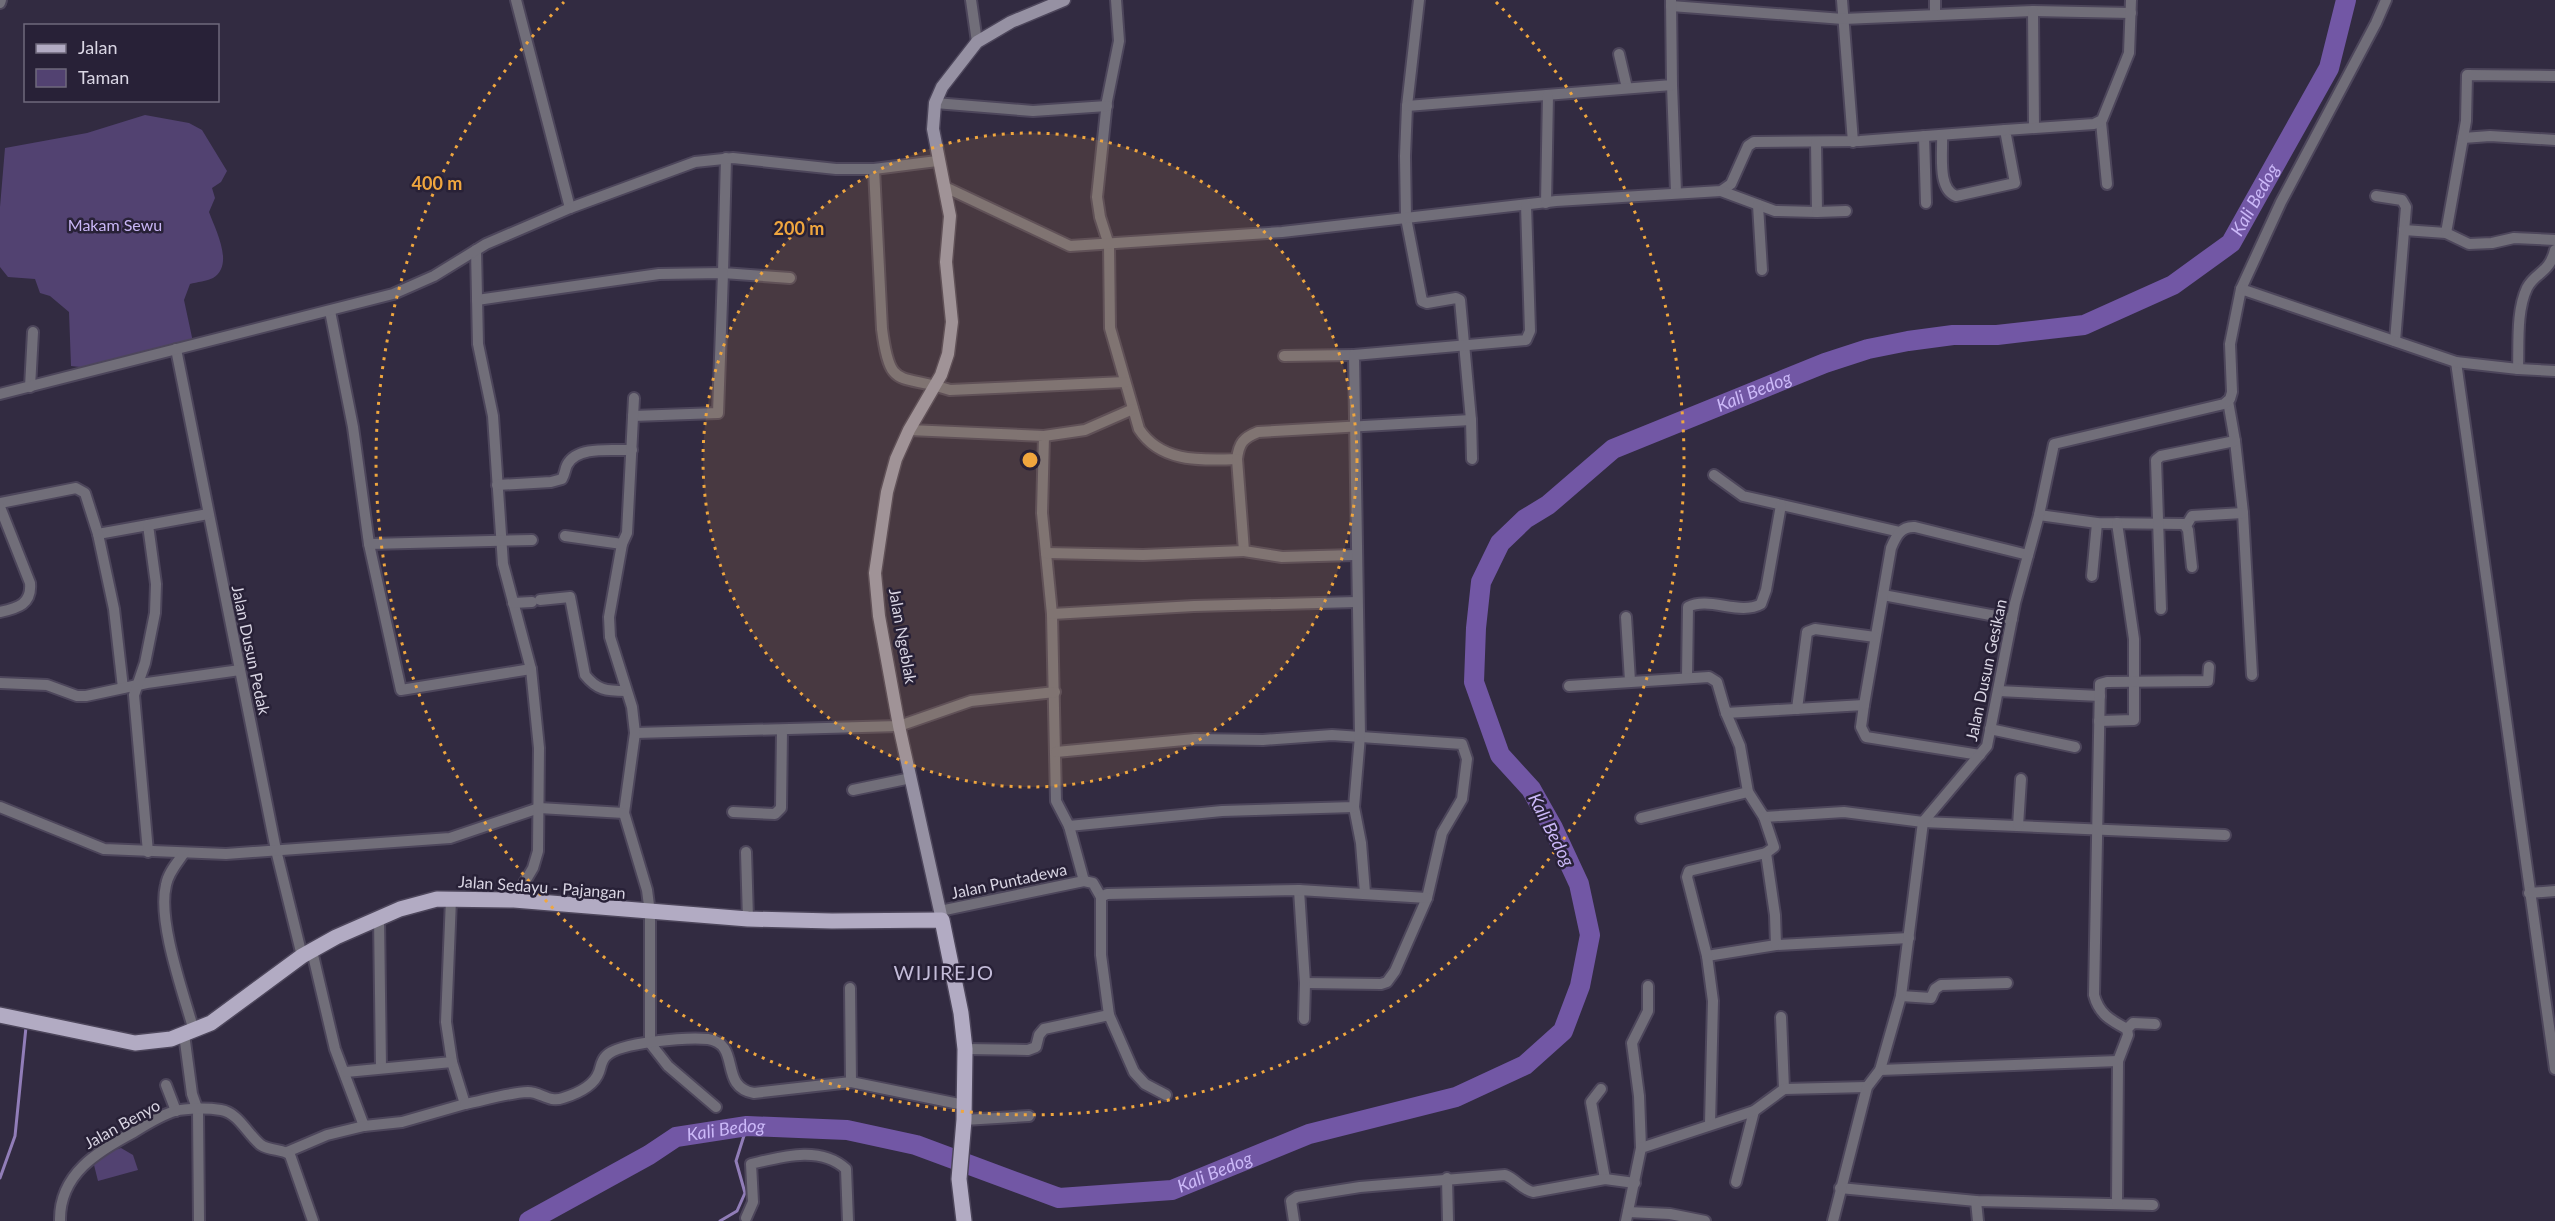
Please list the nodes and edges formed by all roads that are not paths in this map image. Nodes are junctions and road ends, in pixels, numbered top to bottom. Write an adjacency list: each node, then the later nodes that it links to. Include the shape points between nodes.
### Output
1 (516, 0): 45 (street)
2 (971, 0): 15 (street)
3 (1064, 0): 15 (main road, via 1011,22)
4 (1116, 0): 22 (street, via 1119,40)
5 (1419, 0): 23 (street)
6 (1842, 0): 14 (street)
7 (1935, 0): 12 (street)
8 (2131, 0): 13 (street)
9 (2386, 0): 59 (street, via 2280,202)
10 (1671, 3): 14 (street); 18 (street)
11 (2033, 11): 12 (street); 13 (street); 25 (street)
12 (1935, 14): 14 (street)
13 (2130, 14): 24 (street, via 2129,53)
14 (1843, 19): 32 (street)
15 (977, 42): 21 (main road, via 942,87)
16 (1619, 54): 19 (street)
17 (2555, 76): 29 (street, via 2467,75)
18 (1672, 85): 19 (street); 39 (street)
19 (1627, 88): 20 (street)
20 (1548, 95): 23 (street); 42 (street)
21 (935, 103): 22 (street, via 1033,111); 34 (main road, Jalan Ngeblak)
22 (1107, 106): 52 (street, via 1097,197)
23 (1407, 106): 48 (street)
24 (2101, 122): 25 (street); 36 (street)
25 (2034, 128): 26 (street)
26 (2005, 130): 27 (street); 27 (street, via 2015,183 1956,196 1944,187)
27 (1942, 135): 28 (street)
28 (1924, 136): 32 (street); 41 (street)
29 (2463, 138): 30 (street); 50 (street)
30 (2555, 140)
31 (1816, 142): 32 (street); 38 (street, via 1751,143 1731,184); 47 (street)
32 (1853, 142)
33 (726, 158): 35 (street); 45 (street, via 695,162); 57 (street)
34 (937, 161): 35 (street); 37 (main road, Jalan Ngeblak)
35 (874, 169): 72 (street, via 885,354 897,377)
36 (2108, 184)
37 (945, 187): 52 (street, via 1070,246); 72 (main road, Jalan Ngeblak, via 950,216 946,262 952,322 946,365)
38 (1721, 190): 39 (street); 44 (street)
39 (1676, 192): 42 (street)
40 (2376, 196): 49 (street, via 2405,203)
41 (1926, 202)
42 (1546, 203): 43 (street)
43 (1526, 205): 48 (street); 64 (street, via 1528,337 1521,343)
44 (1758, 205): 47 (street); 56 (street)
45 (570, 208): 53 (street)
46 (1846, 211): 47 (street)
47 (1817, 212)
48 (1406, 218): 52 (street); 64 (street, via 1422,301 1458,299)
49 (2404, 230): 50 (street); 63 (street)
50 (2446, 233): 51 (street, via 2463,242 2480,244 2514,238)
51 (2555, 240)
52 (1109, 245): 71 (street, via 1110,328)
53 (476, 250): 60 (street); 61 (street, via 413,286)
54 (2555, 250): 55 (street)
55 (2553, 265): 69 (street, via 2528,287)
56 (1762, 270)
57 (723, 273): 58 (street); 60 (street, via 659,274); 78 (street, via 718,413)
58 (790, 278)
59 (2241, 289): 63 (street); 76 (street, via 2230,344 2232,392)
60 (477, 300): 88 (street, via 478,344 493,416)
61 (330, 310): 65 (street); 104 (street, via 353,427)
62 (33, 332): 73 (street)
63 (2395, 341): 68 (street)
64 (1464, 346): 66 (street); 79 (street)
65 (176, 349): 73 (street); 92 (street, Jalan Dusun Pedak)
66 (1354, 355): 67 (street); 80 (street)
67 (1284, 356)
68 (2456, 362): 69 (street); 173 (street)
69 (2517, 369): 70 (street)
70 (2555, 371)
71 (1125, 382): 72 (street, via 950,390); 77 (street)
72 (936, 384): 81 (main road, Jalan Ngeblak)
73 (30, 387): 74 (street)
74 (0, 394)
75 (634, 398): 78 (street)
76 (2223, 404): 83 (street); 93 (street, Jalan Dusun Gesikan, via 2054,444)
77 (1133, 409): 82 (street, via 1085,430); 85 (street, via 1144,437 1165,452 1188,459)
78 (633, 417): 84 (street)
79 (1471, 420): 80 (street); 86 (street)
80 (1356, 428): 85 (street, via 1258,432 1243,439); 108 (street)
81 (909, 430): 82 (street); 140 (main road, Jalan Ngeblak, via 886,492 875,573)
82 (1044, 436): 107 (street, via 1042,513)
83 (2235, 441): 91 (street); 94 (street, via 2158,458)
84 (632, 450): 88 (street, via 576,455 562,479 551,482); 105 (street, via 627,533)
85 (1237, 459): 106 (street)
86 (1472, 459)
87 (1713, 475): 90 (street, via 1743,496)
88 (497, 485): 103 (street)
89 (0, 505): 100 (street, via 80,488); 116 (street, via 31,593 22,605)
90 (1781, 505): 99 (street); 125 (street, via 1761,604 1688,607)
91 (2243, 513): 98 (street, via 2192,516); 124 (street)
92 (208, 514): 97 (street); 123 (street, Jalan Dusun Pedak)
93 (2039, 515): 95 (street); 109 (street, Jalan Dusun Gesikan)
94 (2157, 522): 96 (street); 98 (street); 115 (street)
95 (2097, 523): 96 (street); 111 (street)
96 (2117, 523): 127 (street, via 2132,616)
97 (148, 525): 100 (street); 129 (street, via 156,584 155,614 145,663)
98 (2186, 526): 110 (street)
99 (1900, 532): 109 (street, via 1915,527); 112 (street, via 1891,548)
100 (98, 534): 131 (street, via 114,609)
101 (565, 536): 105 (street)
102 (532, 540): 103 (street)
103 (500, 541): 104 (street); 114 (street)
104 (369, 544): 122 (street, via 401,690)
105 (622, 544): 132 (street, via 609,617 610,637)
106 (1244, 551): 107 (street); 108 (street, via 1282,557)
107 (1046, 554): 117 (street)
108 (1355, 555): 113 (street)
109 (2028, 555): 119 (street, Jalan Dusun Gesikan)
110 (2192, 567)
111 (2092, 576)
112 (1883, 595): 119 (street); 120 (street)
113 (1357, 602): 117 (street); 144 (street)
114 (513, 603): 122 (street); 132 (street, via 570,597 585,675 605,691)
115 (2161, 609)
116 (0, 612)
117 (1052, 614): 134 (street)
118 (1626, 617): 126 (street)
119 (2012, 618): 133 (street, Jalan Dusun Gesikan)
120 (1875, 637): 136 (street); 137 (street, via 1815,629 1807,632)
121 (2209, 667): 127 (street, via 2208,681)
122 (531, 669): 154 (street, via 539,748)
123 (240, 670): 129 (street); 164 (street, Jalan Dusun Pedak)
124 (2252, 675)
125 (1687, 678): 126 (street); 138 (street, via 1714,679)
126 (1630, 681): 130 (street)
127 (2134, 682): 135 (street, via 2102,682); 139 (street, via 2137,720)
128 (0, 683): 131 (street, via 47,685 76,696)
129 (136, 685): 131 (street); 165 (street)
130 (1569, 686)
131 (123, 688)
132 (626, 691): 143 (street)
133 (1998, 691): 135 (street); 141 (street, Jalan Dusun Gesikan)
134 (1055, 692): 140 (street, via 971,701); 146 (street)
135 (2100, 696): 139 (street)
136 (1864, 705): 137 (street); 147 (street, via 1861,727 1866,737)
137 (1797, 709): 138 (street)
138 (1726, 712): 151 (street, via 1740,746)
139 (2099, 721): 162 (street)
140 (899, 726): 142 (street); 148 (main road, Jalan Ngeblak)
141 (1990, 729): 145 (street); 147 (street, Jalan Dusun Gesikan)
142 (782, 730): 143 (street); 155 (street, via 781,808 775,814)
143 (635, 733): 156 (street)
144 (1360, 736): 146 (street, via 1195,739); 153 (street); 175 (street, via 1460,743 1466,749 1462,799 1442,833)
145 (2075, 747)
146 (1056, 752): 160 (street, via 1056,801)
147 (1980, 755): 159 (street, Jalan Dusun Gesikan)
148 (911, 778): 150 (street); 179 (main road, Jalan Ngeblak)
149 (2021, 779): 161 (street)
150 (853, 790)
151 (1748, 792): 157 (street); 158 (street)
152 (0, 807): 165 (street, via 104,849)
153 (1354, 807): 160 (street, via 1222,812); 172 (street)
154 (539, 808): 156 (street); 164 (street, via 450,838); 177 (street, via 533,868)
155 (733, 812)
156 (624, 813): 178 (street)
157 (1764, 817): 159 (street, via 1844,812); 168 (street, via 1774,847)
158 (1641, 818)
159 (1923, 822): 161 (street); 182 (street)
160 (1069, 826): 169 (street)
161 (2018, 826): 162 (street)
162 (2097, 830): 163 (street); 196 (street, via 2094,995 2104,1016)
163 (2225, 835)
164 (276, 850): 167 (street); 184 (street, Jalan Dusun Pedak)
165 (148, 852): 167 (street)
166 (746, 852): 181 (street)
167 (183, 853): 197 (street, via 165,886 165,907)
168 (1766, 853): 183 (street); 185 (street, via 1687,873)
169 (1084, 881): 174 (street, via 1093,883); 179 (street, Jalan Puntadewa)
170 (1299, 890): 172 (street); 174 (street, via 1114,893); 186 (street)
171 (2555, 891): 173 (street)
172 (1365, 893): 175 (street)
173 (2529, 893): 203 (street)
174 (1101, 897): 192 (street, via 1101,956)
175 (1427, 898): 186 (street, via 1405,954 1388,982)
176 (451, 899): 177 (main road, Jalan Sedayu - Pajangan); 180 (main road, Jalan Sedayu - Pajangan, via 423,901); 201 (street, via 446,1022)
177 (514, 900): 178 (main road, Jalan Sedayu - Pajangan)
178 (650, 913): 181 (main road, Jalan Sedayu - Pajangan); 198 (street)
179 (941, 915): 181 (main road, Jalan Sedayu - Pajangan, via 832,921); 199 (main road, Jalan Ngeblak)
180 (379, 918): 184 (main road, Jalan Sedayu - Pajangan); 202 (street)
181 (748, 919)
182 (1909, 938): 183 (street); 190 (street)
183 (1776, 945): 185 (street)
184 (307, 953): 197 (main road, Jalan Sedayu - Pajangan, via 211,1023); 205 (street, Jalan Dusun Pedak, via 335,1049)
185 (1707, 956): 219 (street, via 1713,1001)
186 (1305, 983): 194 (street)
187 (2007, 983): 190 (street, via 1941,985 1931,998)
188 (1648, 986): 221 (street, via 1648,1011 1632,1050)
189 (850, 988): 206 (street)
190 (1901, 996): 204 (street)
191 (0, 1016): 197 (main road, Jalan Sedayu - Pajangan, via 135,1043)
192 (1109, 1016): 199 (street, via 1044,1029 1036,1047 1028,1050); 211 (street, via 1134,1072 1145,1084)
193 (1781, 1017): 210 (street)
194 (1304, 1019)
195 (2156, 1024): 196 (street, via 2136,1022)
196 (2127, 1029): 200 (street)
197 (189, 1032): 215 (street, via 192,1094)
198 (650, 1043): 206 (street, via 709,1039 719,1043 726,1050 733,1079 744,1091 754,1093); 212 (street, via 607,1054 596,1079 560,1099 529,1092); 213 (street, via 668,1066)
199 (965, 1049): 218 (main road, Jalan Ngeblak)
200 (2118, 1061): 204 (street); 229 (street)
201 (452, 1062): 202 (street); 212 (street)
202 (381, 1068): 205 (street)
203 (2555, 1069)
204 (1880, 1070): 208 (street)
205 (346, 1071): 220 (street, Jalan Dusun Pedak)
206 (851, 1082): 218 (street)
207 (166, 1085): 214 (street)
208 (1867, 1088): 210 (street); 227 (street)
209 (1601, 1089): 224 (street, via 1591,1102)
210 (1784, 1089): 216 (street)
211 (1166, 1095)
212 (465, 1104): 220 (street, via 402,1122)
213 (716, 1107)
214 (176, 1111): 215 (street, Jalan Benyo); 233 (street, Jalan Benyo, via 89,1158 70,1184 62,1202)
215 (198, 1111): 222 (street, Jalan Benyo, via 224,1110 268,1149); 234 (street)
216 (1754, 1111): 219 (street); 225 (street)
217 (1029, 1116): 218 (street)
218 (964, 1118): 237 (main road, Jalan Ngeblak, via 959,1179)
219 (1710, 1124): 221 (street)
220 (364, 1126): 222 (street, via 327,1135)
221 (1641, 1148): 226 (street)
222 (287, 1152): 235 (street)
223 (1447, 1178): 224 (street, via 1505,1175 1533,1192); 238 (street, via 1297,1197 1291,1201); 239 (street)
224 (1605, 1179): 226 (street)
225 (1736, 1182)
226 (1635, 1183): 231 (street)
227 (1840, 1188): 228 (street); 241 (street)
228 (1976, 1201): 229 (street); 242 (street)
229 (2117, 1204): 230 (street)
230 (2153, 1205)
231 (1627, 1217): 240 (street, via 1670,1214)
232 (746, 1218): 236 (street, via 753,1203 751,1164 804,1154 829,1158 846,1169)
233 (60, 1221)
234 (199, 1221)
235 (312, 1221)
236 (848, 1221)
237 (964, 1221)
238 (1294, 1221)
239 (1448, 1221)
240 (1705, 1221)
241 (1833, 1221)
242 (1978, 1221)

